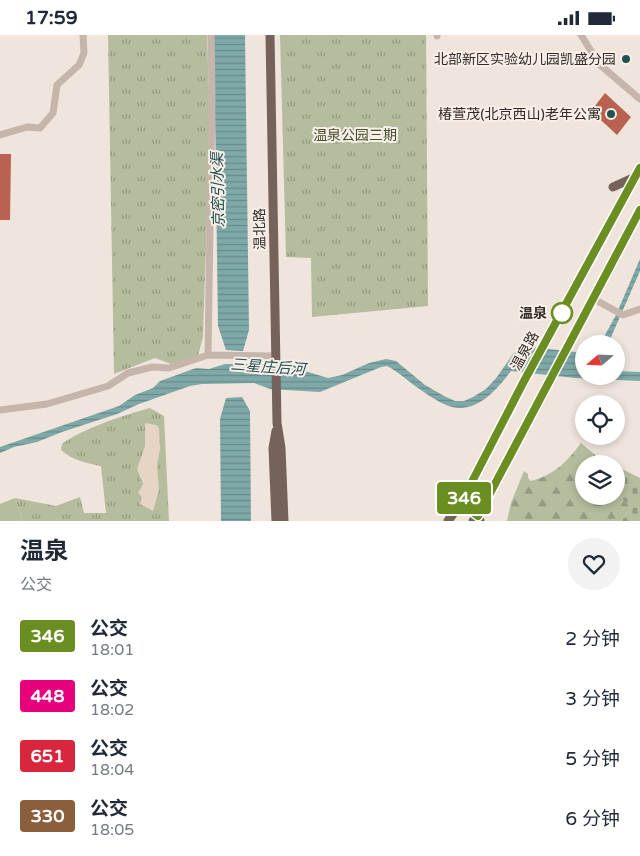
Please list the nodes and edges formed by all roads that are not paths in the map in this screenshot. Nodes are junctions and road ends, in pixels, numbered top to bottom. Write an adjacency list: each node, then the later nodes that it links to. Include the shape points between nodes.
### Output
1 (84, 35): 6 (street, via 84,53 79,65 57,85 53,113 40,128 27,127)
2 (211, 35): 13 (street)
3 (270, 35): 14 (main road, 温北路)
4 (581, 35): 5 (street, via 599,64)
5 (640, 99)
6 (0, 135)
7 (640, 168): 8 (main road, 温泉路)
8 (635, 177): 9 (main road); 17 (main road, 温泉路)
9 (613, 187)
10 (640, 209): 11 (main road)
11 (592, 299): 12 (street, via 623,315); 18 (main road)
12 (640, 309)
13 (208, 355): 14 (street); 15 (street, via 169,368 152,367 128,373 108,386 47,404)
14 (276, 361): 16 (main road, 温北路)
15 (0, 411)
16 (277, 423): 19 (main road, 温北路, via 273,448); 20 (main road, 温北路)
17 (461, 503): 18 (main road); 21 (main road, 温泉路)
18 (477, 519)
19 (276, 521)
20 (284, 521)
21 (448, 521)

